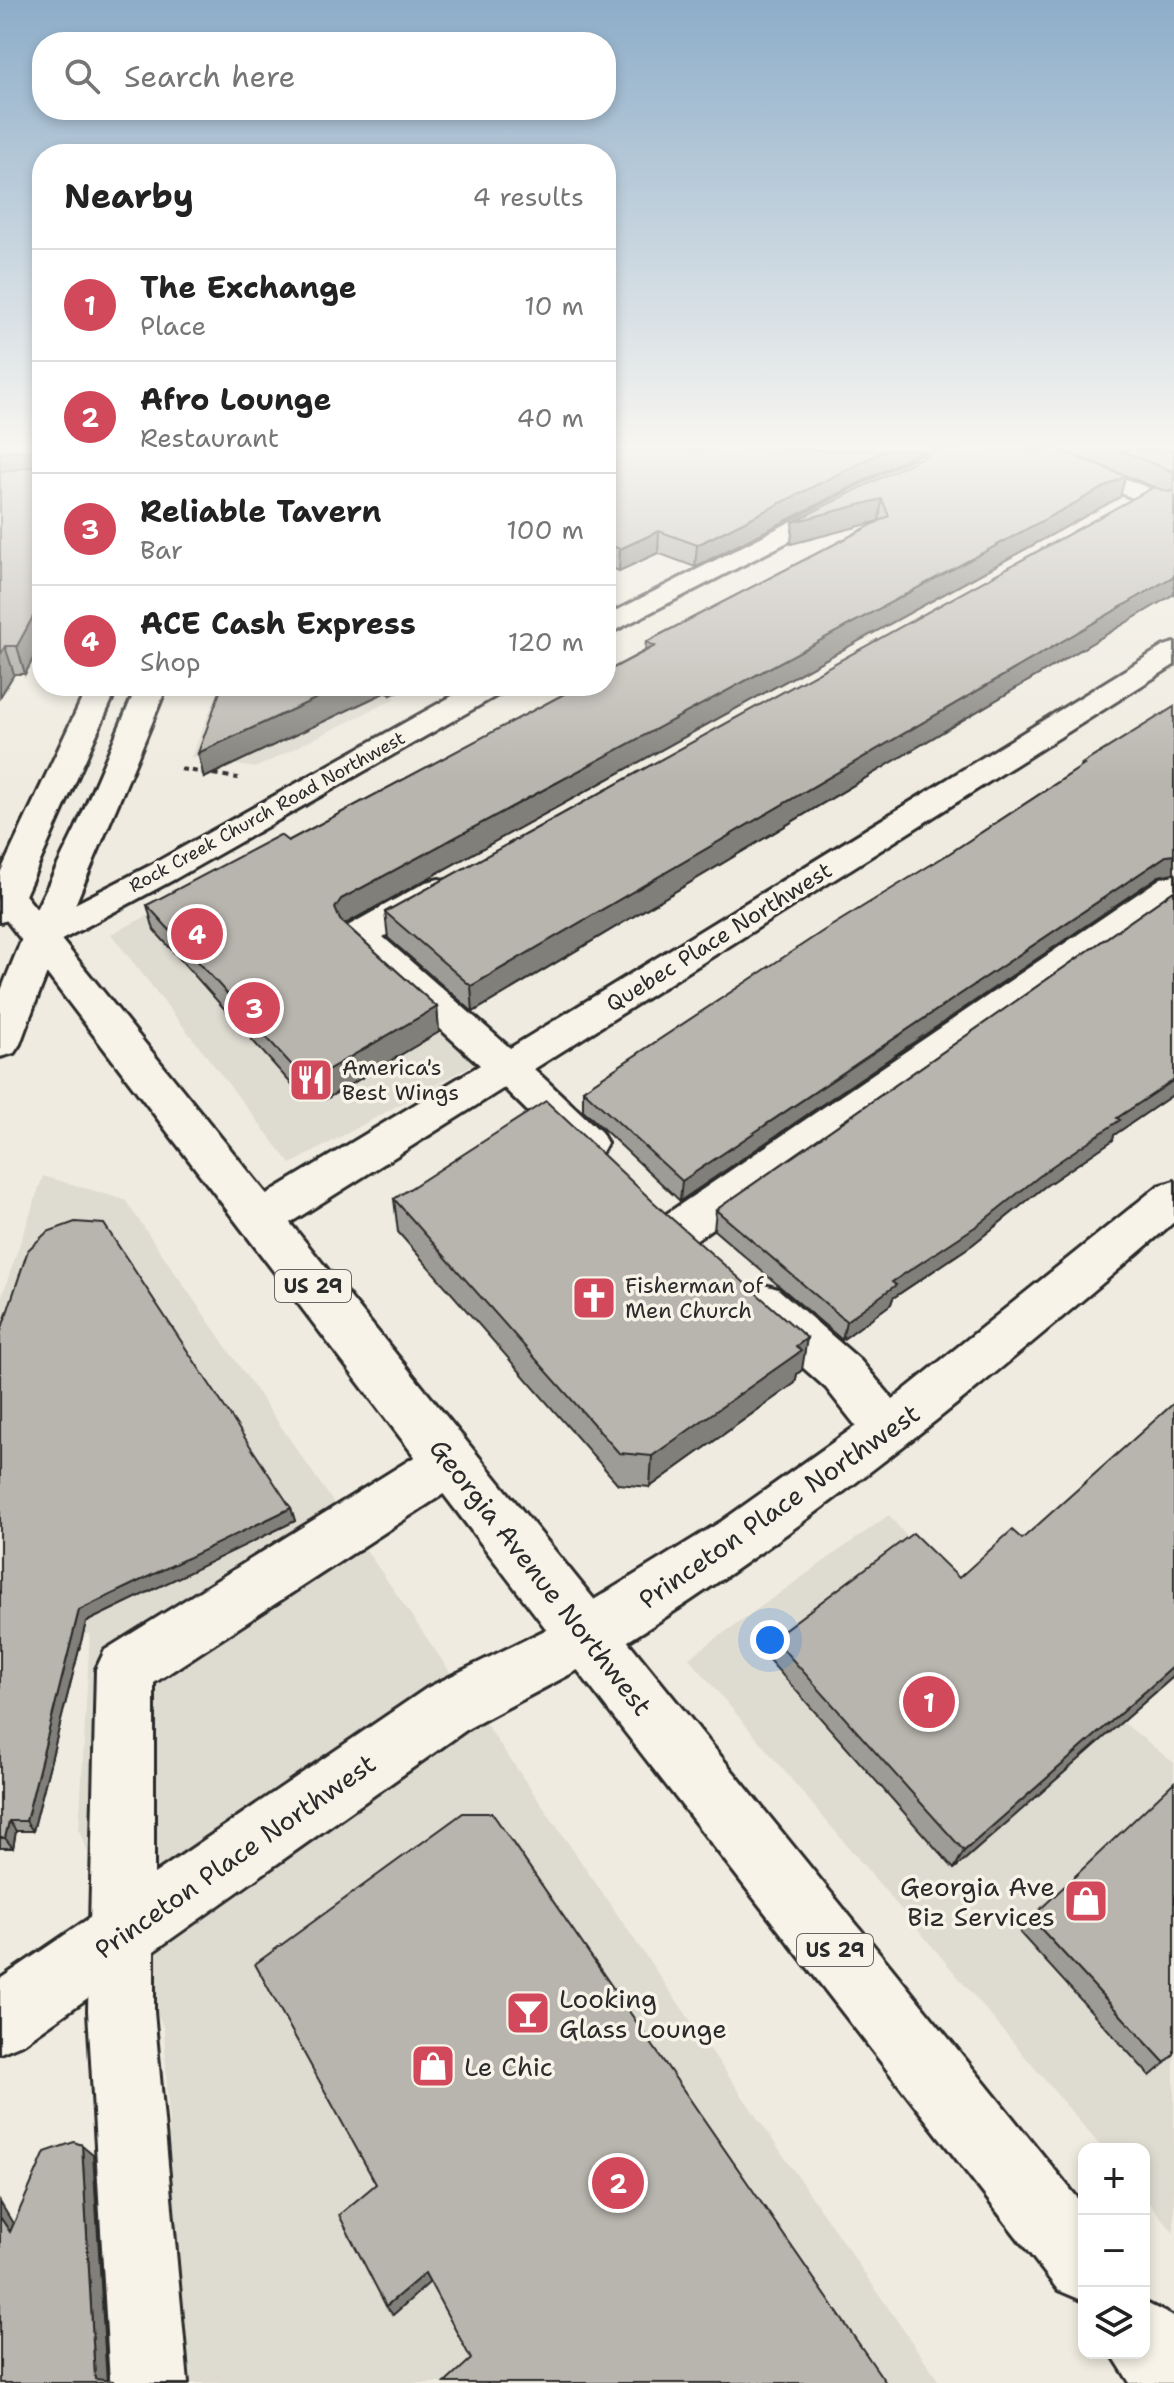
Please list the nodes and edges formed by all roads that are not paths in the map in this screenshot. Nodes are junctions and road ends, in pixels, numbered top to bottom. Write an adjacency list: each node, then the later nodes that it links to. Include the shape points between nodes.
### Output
1 (734, 561): 2 (main road)
2 (616, 622)
3 (1174, 652): 12 (main road, Quebec Place Northwest)
4 (98, 696): 9 (main road)
5 (148, 696): 10 (main road)
6 (474, 696): 10 (main road, Rock Creek Church Road Northwest)
7 (469, 873): 12 (main road, via 359,935)
8 (1174, 886): 17 (main road)
9 (2, 898): 10 (main road, Georgia Avenue Northwest / US 29)
10 (41, 936): 11 (main road); 16 (main road, Georgia Avenue Northwest / US 29)
11 (0, 1044)
12 (509, 1069): 13 (main road); 16 (main road, Quebec Place Northwest)
13 (613, 1168)
14 (1174, 1197): 18 (main road, Princeton Place Northwest, via 959,1378)
15 (645, 1199): 17 (main road)
16 (261, 1219): 19 (main road, Georgia Avenue Northwest / US 29)
17 (678, 1229): 18 (main road, via 843,1374)
18 (889, 1430): 20 (main road, Princeton Place Northwest, via 673,1586)
19 (450, 1462): 20 (main road, Georgia Avenue Northwest / US 29); 21 (main road, via 125,1669)
20 (586, 1636): 21 (main road, Princeton Place Northwest, via 448,1708); 23 (main road, Georgia Avenue Northwest / US 29)
21 (124, 1932): 22 (main road, Princeton Place Northwest); 26 (main road, via 121,2011)
22 (0, 2019)
23 (1078, 2256)
24 (1150, 2348): 25 (main road)
25 (1174, 2378)
26 (149, 2383)

